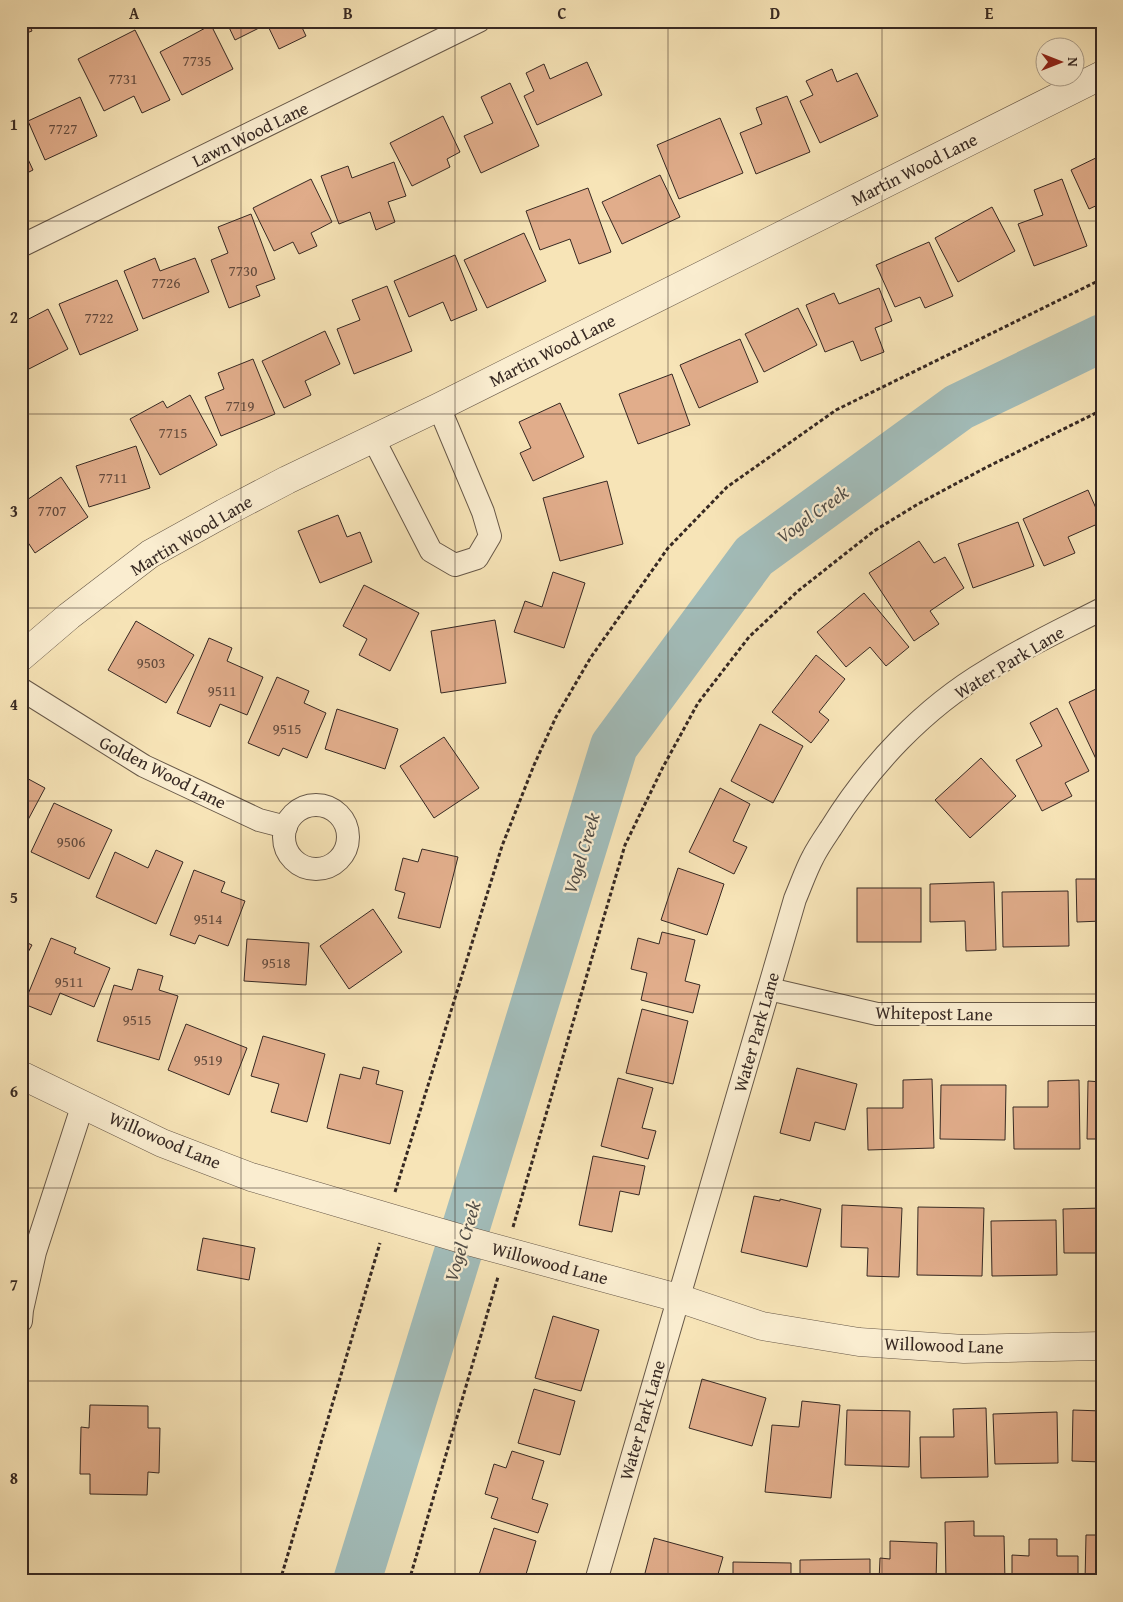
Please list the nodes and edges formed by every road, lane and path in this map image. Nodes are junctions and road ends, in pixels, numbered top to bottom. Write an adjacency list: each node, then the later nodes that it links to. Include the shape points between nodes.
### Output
1 (479, 21): 3 (street, Lawn Wood Lane)
2 (1102, 75): 5 (street, Martin Wood Lane)
3 (21, 246)
4 (1102, 280): 16 (path, via 836,410 727,487 668,548 591,657 556,717 534,765 502,846)
5 (439, 407): 7 (street, Martin Wood Lane); 7 (street, via 490,536 477,558 455,565 431,551)
6 (1102, 410): 17 (path, via 985,468 874,531 748,637 698,703 625,845)
7 (373, 438): 9 (street, Martin Wood Lane, via 150,554)
8 (1102, 609): 12 (street, Water Park Lane, via 986,670 945,699 872,771 813,856 794,899)
9 (21, 657)
10 (21, 690): 11 (street, Golden Wood Lane, via 144,766 259,820)
11 (286, 827)
12 (769, 989): 13 (street, Whitepost Lane, via 877,1014); 20 (street, Water Park Lane)
13 (1102, 1014)
14 (21, 1075): 15 (street, Willowood Lane)
15 (83, 1104): 20 (street, Willowood Lane, via 162,1143 251,1177); 21 (street, via 35,1252)
16 (394, 1195)
17 (512, 1230)
18 (382, 1235): 23 (path)
19 (500, 1270): 24 (path)
20 (678, 1298): 22 (street, Willowood Lane, via 762,1326 859,1342 964,1349); 25 (street, Water Park Lane)
21 (21, 1321)
22 (1102, 1346)
23 (280, 1581)
24 (409, 1581)
25 (596, 1581)

